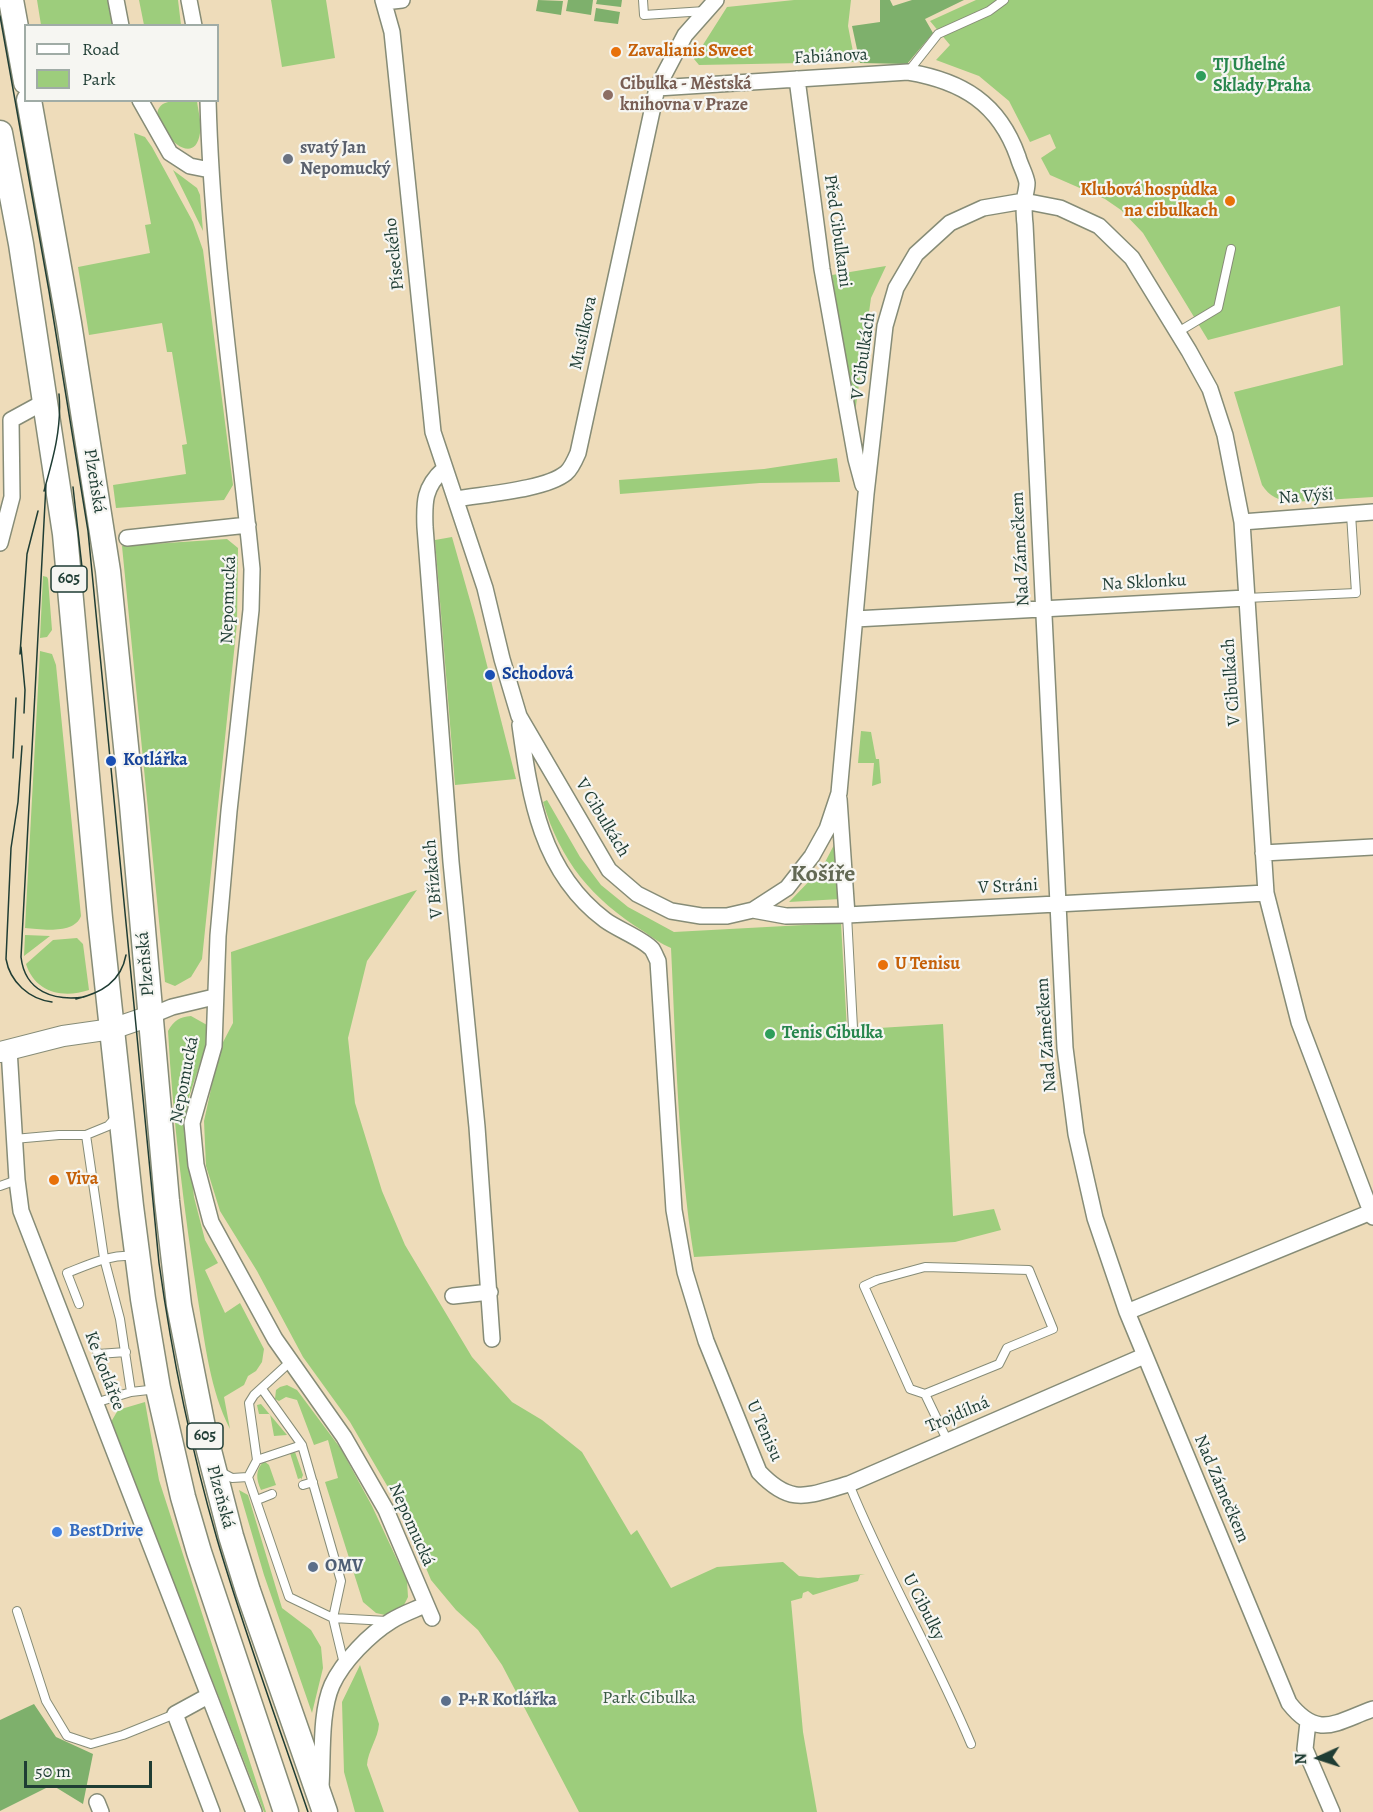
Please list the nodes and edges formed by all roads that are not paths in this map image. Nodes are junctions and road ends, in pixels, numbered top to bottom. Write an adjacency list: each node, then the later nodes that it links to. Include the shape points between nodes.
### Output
1 (11, 0): 11 (main road)
2 (116, 0): 9 (street)
3 (189, 0): 10 (street)
4 (402, 0): 7 (street)
5 (643, 0): 8 (lane, via 644,15)
6 (1004, 0): 12 (lane, via 989,11 938,33)
7 (383, 1): 24 (street, Píseckého, via 392,32 433,432)
8 (711, 5): 14 (street, via 685,34)
9 (121, 24)
10 (194, 24)
11 (24, 71)
12 (908, 72): 13 (street, Fabiánova); 20 (street, Fabiánova, via 955,85 998,117 1027,183)
13 (797, 79): 14 (street, Fabiánova); 25 (street, Před Cibulkami, via 822,269 856,459)
14 (657, 88): 26 (street, Musílkova, via 578,453 566,473 541,485)
15 (29, 102): 45 (main road, Plzeňská / 605, via 108,571)
16 (141, 102): 19 (street, via 170,153 190,165)
17 (208, 102): 19 (street, Nepomucká)
18 (0, 133): 23 (main road, Plzeňská / 605)
19 (210, 170): 30 (street, Nepomucká)
20 (1024, 201): 22 (street, V Cibulkách, via 1060,208 1099,226 1132,258); 25 (street, V Cibulkách, via 983,208 950,223 916,254 896,288 885,326); 34 (street, Nad Zámečkem)
21 (1232, 249): 22 (lane, via 1218,308)
22 (1178, 332): 29 (street, V Cibulkách, via 1210,389 1225,435)
23 (44, 402): 32 (street, via 11,420 12,497); 47 (main road, Plzeňská / 605, via 65,534)
24 (444, 470): 26 (street, Píseckého); 57 (street, V Břízkách, via 432,480 425,526)
25 (866, 494): 35 (street, V Cibulkách)
26 (456, 498): 36 (street, V Cibulkách)
27 (1373, 512): 28 (street, Na Výši)
28 (1351, 514): 29 (street, Na Výši); 33 (lane, Na Sklonku, via 1356,593)
29 (1242, 522): 33 (street, V Cibulkách)
30 (248, 525): 31 (street, Nepomucká); 44 (street, Nepomucká, via 251,610)
31 (127, 538)
32 (0, 543)
33 (1246, 598): 34 (street, Na Sklonku); 39 (street, V Cibulkách)
34 (1043, 608): 35 (street, Na Sklonku); 41 (street, Nad Zámečkem)
35 (855, 619): 37 (street, V Cibulkách)
36 (519, 716): 42 (street, V Cibulkách, via 609,870 637,894 671,911 701,916 728,916); 79 (street, U Tenisu, via 529,786 550,855 575,892 605,920 651,948 658,961 674,1210 685,1272 706,1341 759,1472)
37 (839, 793): 42 (street, V Cibulkách, via 827,829 812,856 787,888); 43 (street)
38 (1373, 847): 39 (street)
39 (1263, 853): 40 (street, V Cibulkách)
40 (1266, 894): 41 (street, V Stráni); 54 (street, V Cibulkách, via 1299,1022)
41 (1058, 904): 43 (street, V Stráni); 60 (street, Nad Zámečkem, via 1065,1048 1076,1134 1095,1218)
42 (753, 910): 43 (street, V Stráni, via 786,916)
43 (847, 915): 46 (lane)
44 (214, 997): 45 (street); 65 (street, Nepomucká, via 214,1046 192,1123 196,1165 211,1222)
45 (150, 1016): 47 (street); 74 (main road, Plzeňská / 605, via 179,1305)
46 (853, 1028)
47 (112, 1029): 48 (street); 49 (main road, Plzeňská / 605)
48 (4, 1050): 51 (street, Ke Kotlářce)
49 (121, 1111): 50 (lane, via 108,1126); 55 (main road, Plzeňská / 605)
50 (86, 1135): 51 (lane); 56 (lane)
51 (14, 1139): 52 (street, Ke Kotlářce)
52 (17, 1180): 53 (lane); 70 (street, Ke Kotlářce, via 21,1211)
53 (0, 1186)
54 (1372, 1214): 60 (street)
55 (137, 1256): 56 (lane); 66 (main road, Plzeňská / 605)
56 (104, 1258): 59 (lane, via 67,1273); 63 (lane)
57 (489, 1292): 58 (street); 61 (street, V Břízkách)
58 (453, 1296)
59 (79, 1304)
60 (1127, 1312): 64 (street, Nad Zámečkem)
61 (492, 1339)
62 (94, 1344): 63 (lane, via 98,1354)
63 (126, 1352): 68 (lane)
64 (1144, 1356): 71 (street, Trojdílná); 89 (street, Nad Zámečkem, via 1289,1703)
65 (290, 1362): 67 (lane); 84 (street, Nepomucká, via 344,1437 386,1510 428,1611)
66 (158, 1388): 68 (lane); 94 (main road, Plzeňská / 605, via 199,1552)
67 (262, 1389): 72 (lane); 73 (lane, via 249,1403)
68 (131, 1392): 70 (lane)
69 (925, 1394): 69 (lane, via 999,1364 1007,1348 1053,1329 1029,1270 925,1267 864,1286 910,1389); 71 (lane)
70 (95, 1403): 86 (street, Ke Kotlářce)
71 (950, 1444): 77 (street, Trojdílná)
72 (302, 1445): 73 (lane); 76 (lane)
73 (257, 1460): 75 (lane)
74 (212, 1467): 75 (lane, via 232,1478); 91 (main road, Plzeňská / 605, via 248,1591)
75 (248, 1477): 81 (lane)
76 (312, 1482): 78 (lane); 83 (lane, via 341,1581)
77 (849, 1484): 79 (street, Trojdílná, via 808,1496); 90 (lane, U Cibulky)
78 (303, 1485)
79 (784, 1493)
80 (272, 1494): 81 (lane)
81 (257, 1500): 83 (lane, via 289,1596)
82 (17, 1611): 88 (lane, via 46,1701 66,1736 91,1744)
83 (333, 1618): 84 (lane); 85 (lane)
84 (391, 1621): 85 (street)
85 (344, 1664): 91 (street, via 331,1686 325,1715)
86 (208, 1696): 88 (street); 93 (street, Ke Kotlářce)
87 (1373, 1709): 89 (street, via 1328,1725)
88 (175, 1714): 92 (street)
89 (1308, 1722): 95 (street, via 1305,1749)
90 (971, 1744)
91 (323, 1806)
92 (212, 1812)
93 (254, 1812)
94 (286, 1812)
95 (1332, 1812)

